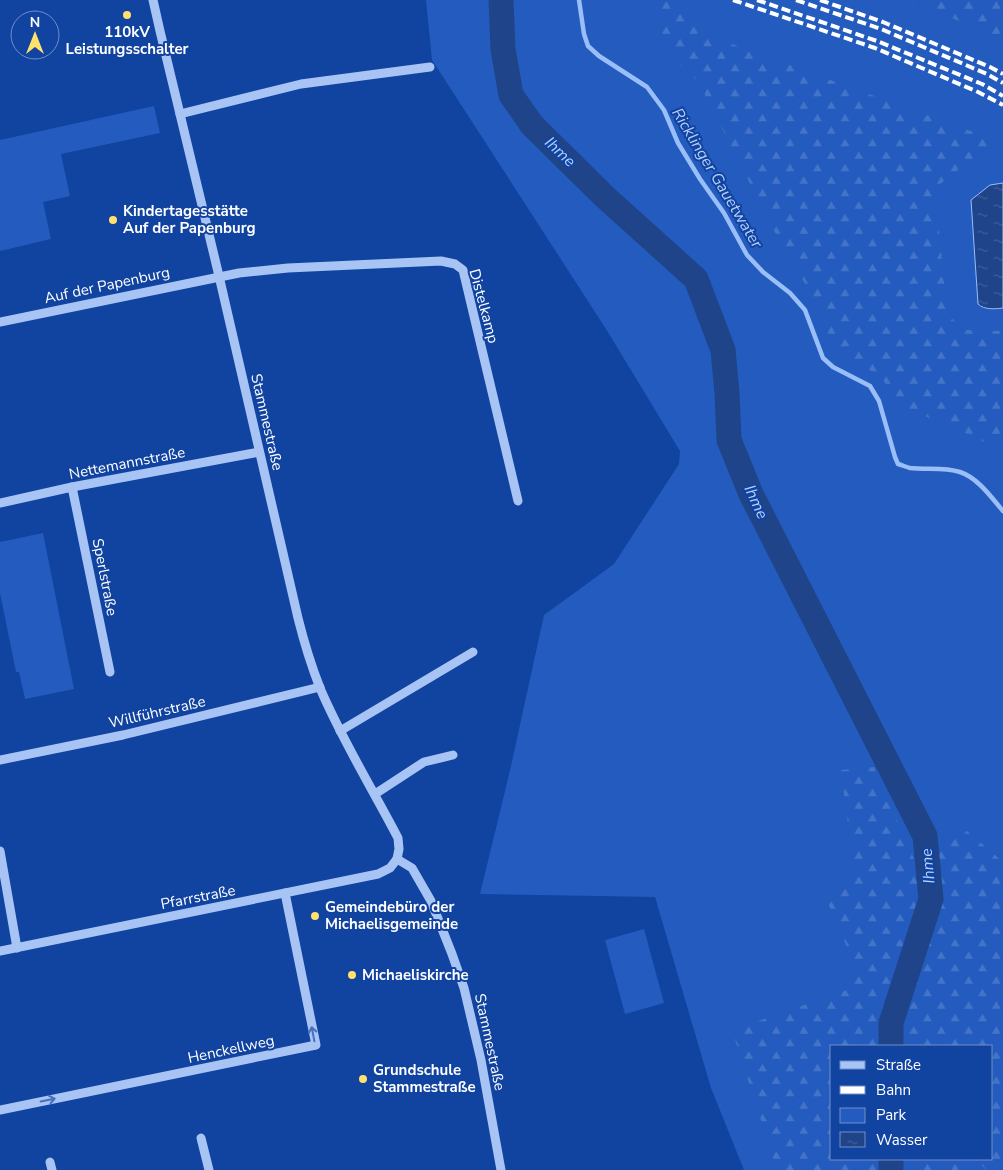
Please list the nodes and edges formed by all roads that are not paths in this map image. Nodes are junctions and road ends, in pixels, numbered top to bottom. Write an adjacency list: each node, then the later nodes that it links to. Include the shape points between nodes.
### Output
1 (153, 0): 3 (street, Stammestraße)
2 (430, 67): 3 (street, via 301,84)
3 (180, 114): 4 (street, Stammestraße)
4 (219, 276): 5 (street, Auf der Papenburg); 6 (street, Stammestraße); 8 (street, Distelkamp, via 288,268 441,261 460,266)
5 (0, 322)
6 (259, 452): 7 (street, Nettemannstraße); 12 (street, Stammestraße, via 298,618)
7 (72, 488): 9 (street, Nettemannstraße); 11 (street, Sperlstraße)
8 (518, 501)
9 (0, 503)
10 (473, 652): 13 (street)
11 (110, 672)
12 (320, 687): 13 (street, Stammestraße); 15 (street, Willführstraße)
13 (340, 730): 16 (street, Stammestraße)
14 (453, 755): 16 (street, via 424,762)
15 (0, 760)
16 (375, 794): 18 (street, Stammestraße, via 398,838)
17 (0, 851): 20 (street)
18 (397, 860): 19 (street, Pfarrstraße, via 378,874); 25 (street, Stammestraße, via 412,868 426,893 446,936 464,988)
19 (286, 894): 20 (street, Pfarrstraße); 22 (street, Henckellweg, one-way to 19, via 316,1045)
20 (17, 948): 21 (street, Pfarrstraße)
21 (0, 951)
22 (0, 1110)
23 (201, 1138): 24 (street)
24 (209, 1170)
25 (501, 1170)

